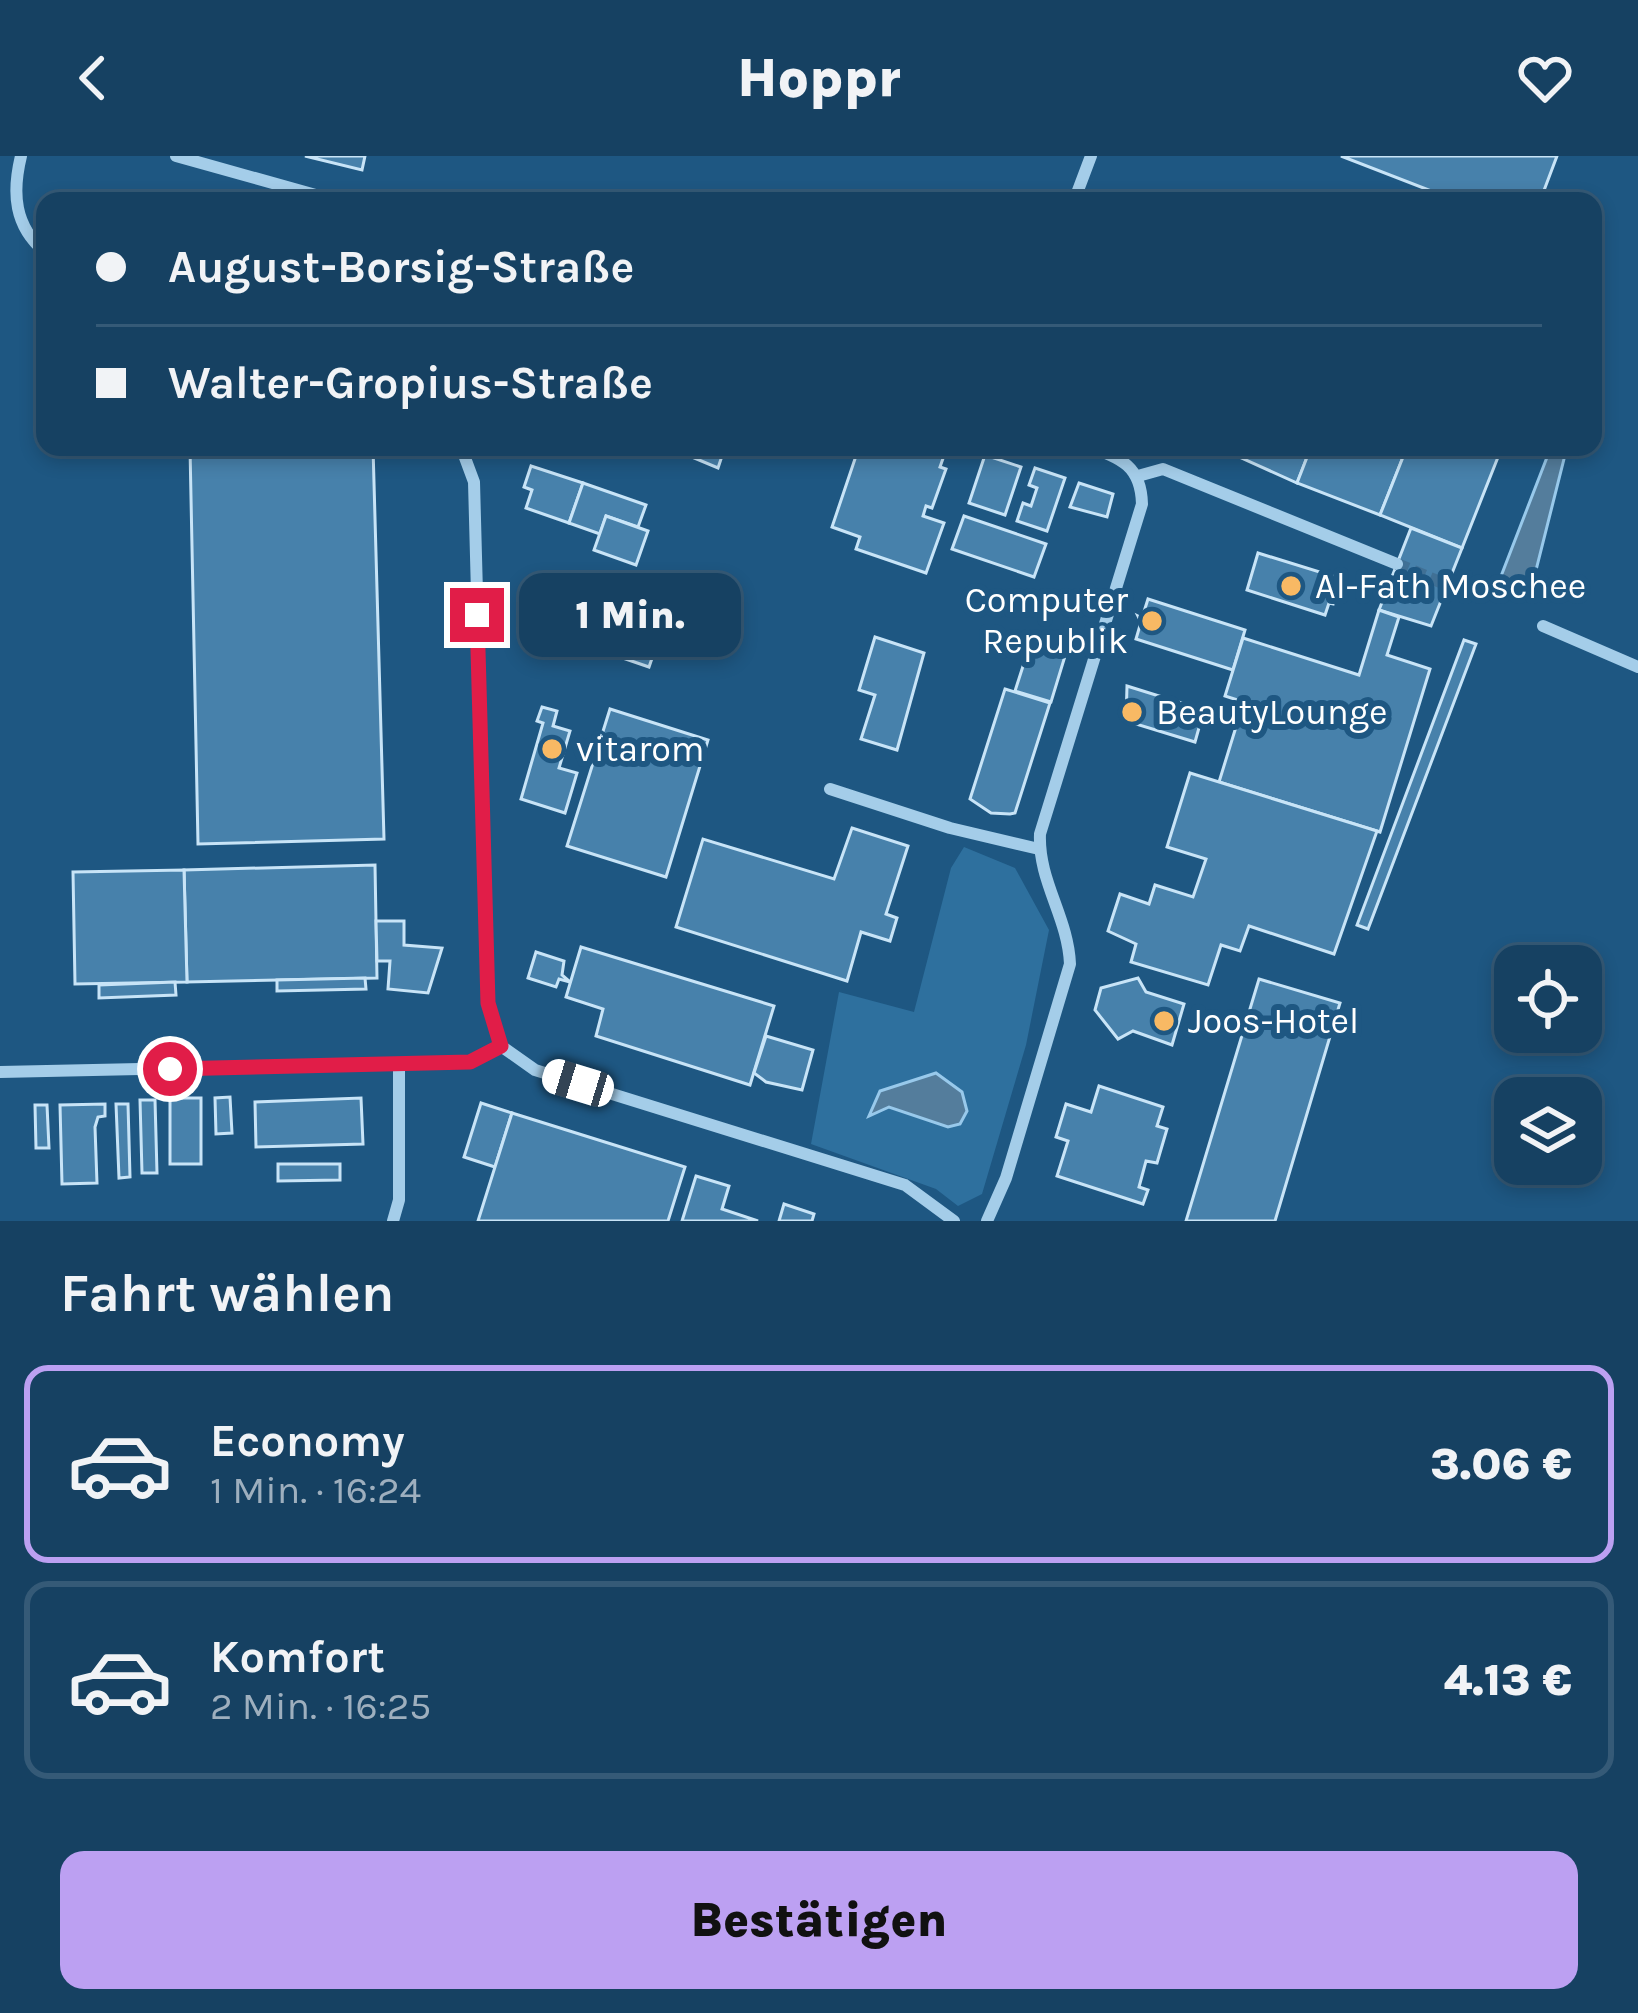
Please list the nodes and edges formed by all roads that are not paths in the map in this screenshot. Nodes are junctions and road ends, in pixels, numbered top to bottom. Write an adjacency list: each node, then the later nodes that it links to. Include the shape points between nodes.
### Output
1 (21, 156): 6 (street, via 20,222)
2 (176, 156): 4 (street)
3 (1091, 156): 5 (street)
4 (305, 192)
5 (1077, 192)
6 (36, 241)
7 (463, 456): 17 (street, via 473,482 488,1003)
8 (1114, 456): 9 (street)
9 (1138, 476): 10 (street, via 1163,469); 16 (street, via 1142,504)
10 (1397, 565)
11 (1448, 585): 12 (street)
12 (1472, 595)
13 (1543, 626): 14 (street)
14 (1638, 667)
15 (830, 788): 16 (street)
16 (1040, 849): 22 (street, via 1070,964)
17 (501, 1046): 18 (street, via 470,1062); 21 (street, via 535,1070 905,1185)
18 (399, 1064): 19 (street); 20 (street)
19 (0, 1072)
20 (393, 1221)
21 (954, 1221)
22 (987, 1221)

